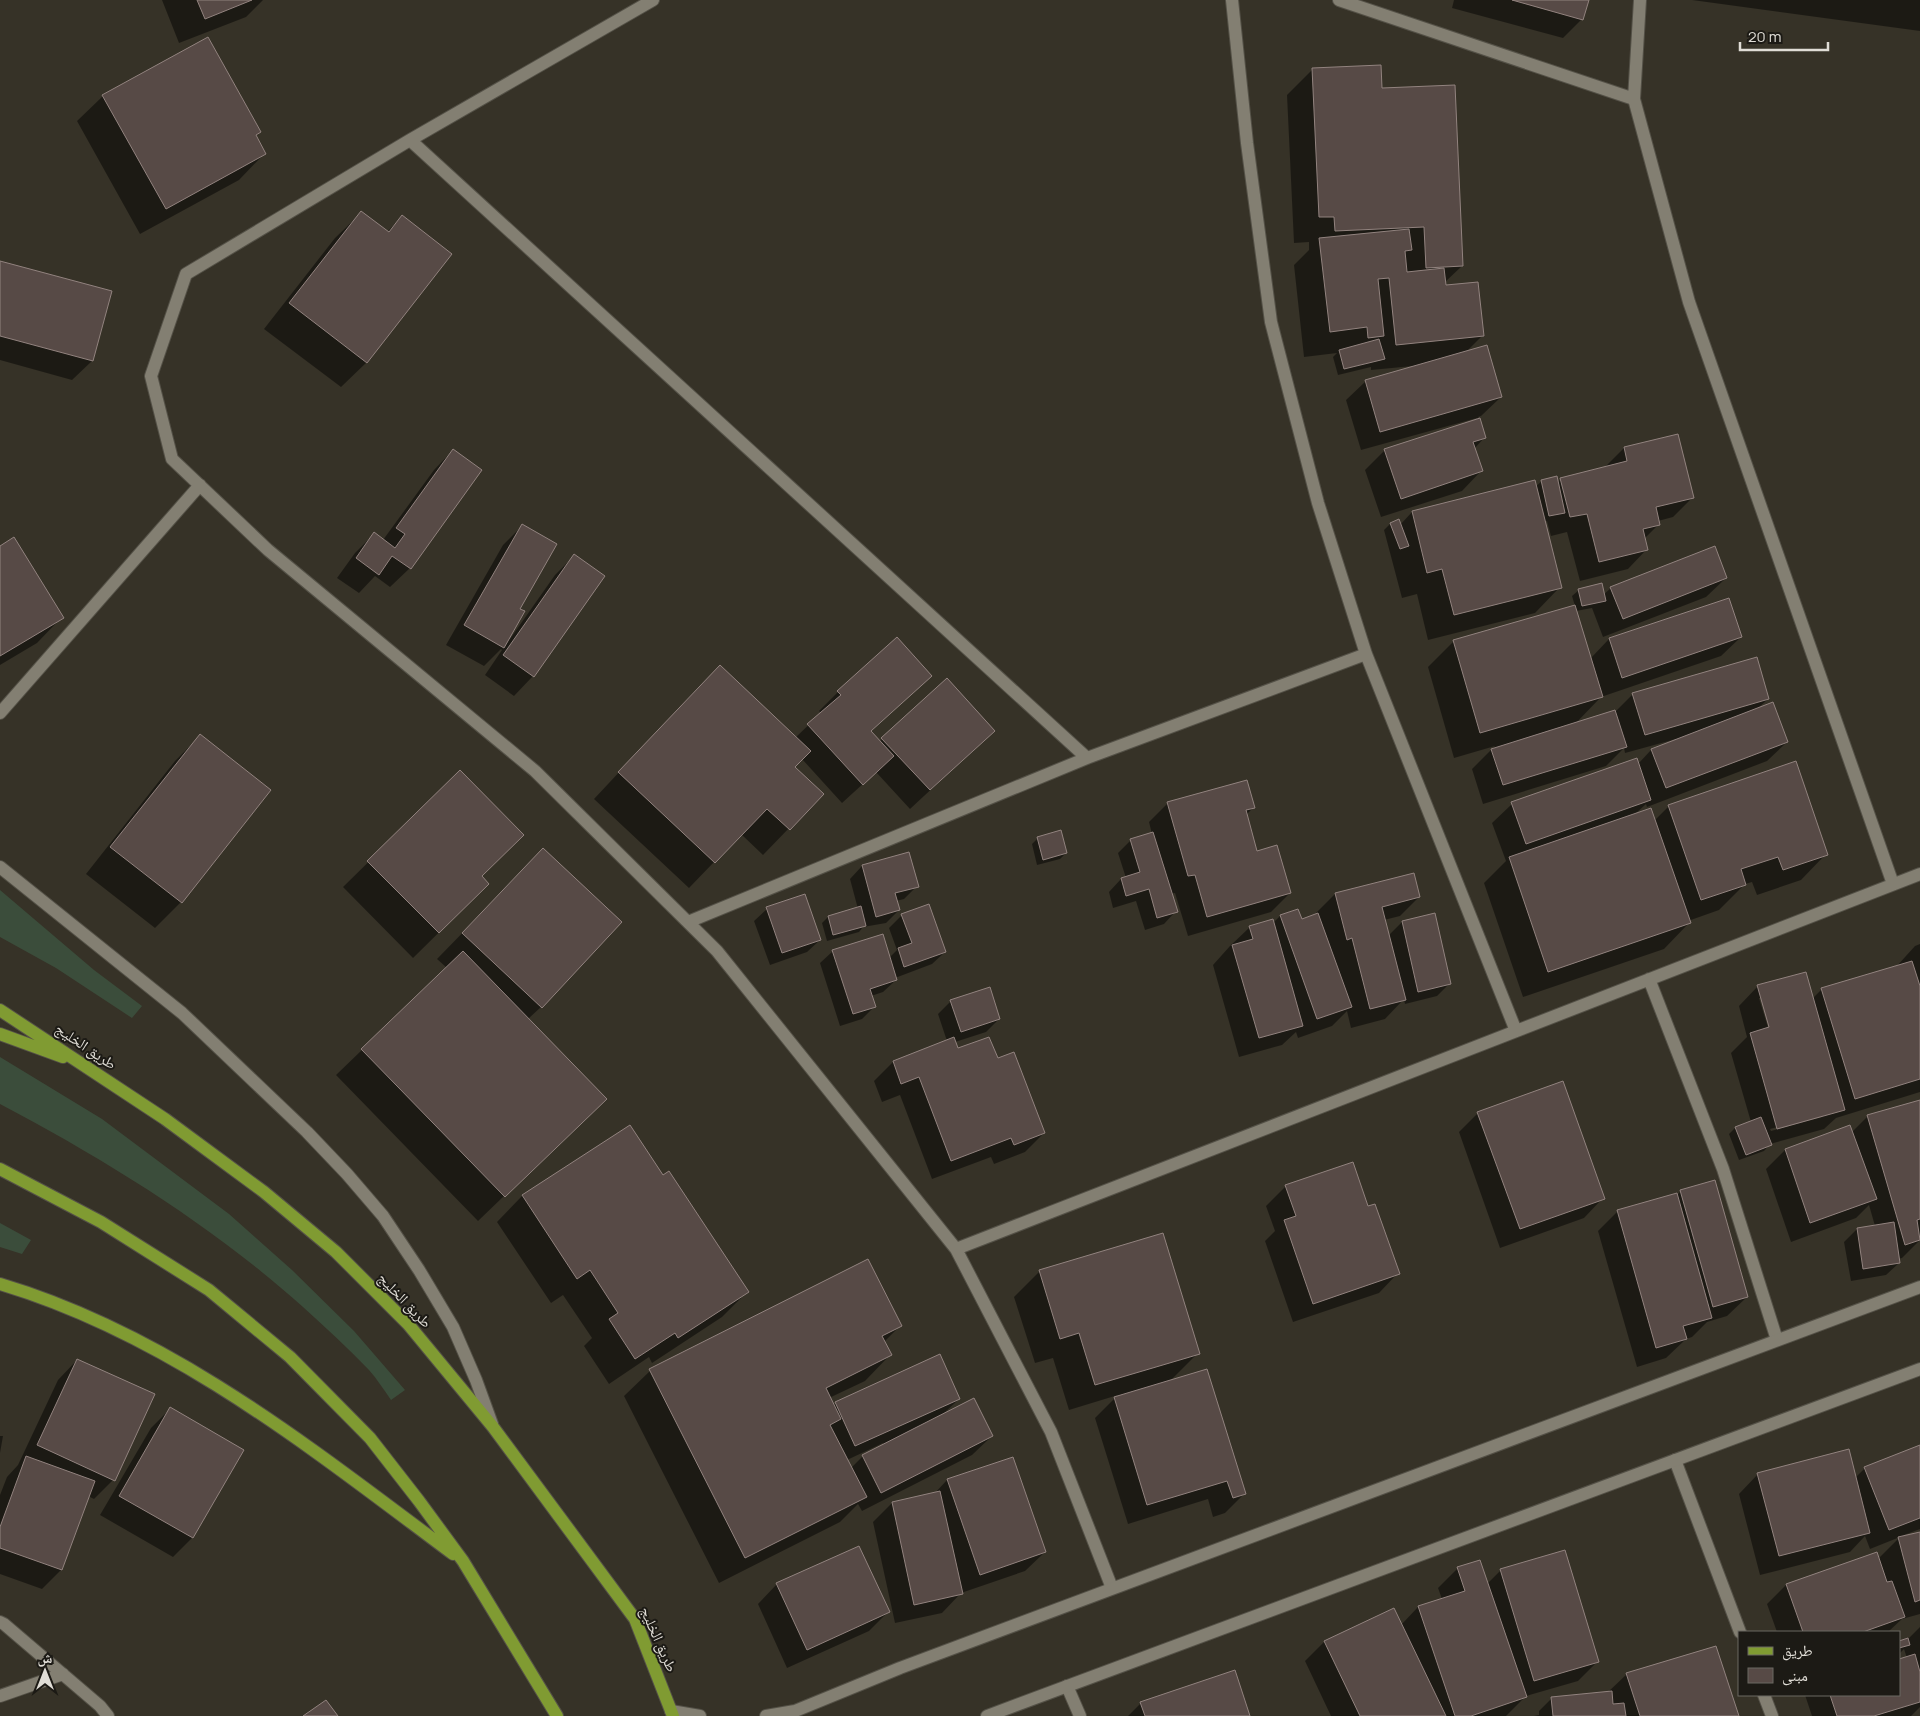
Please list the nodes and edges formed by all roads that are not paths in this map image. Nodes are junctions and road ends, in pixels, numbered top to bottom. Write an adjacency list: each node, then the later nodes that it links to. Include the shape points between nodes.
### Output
1 (654, 0): 6 (street)
2 (1232, 0): 8 (street, via 1270,322 1318,503)
3 (1339, 0): 5 (street)
4 (1640, 0): 5 (street)
5 (1634, 99): 13 (street, via 1689,302)
6 (410, 140): 7 (street, via 186,274 151,376 172,459); 10 (street)
7 (200, 485): 9 (street); 14 (street, via 268,550 535,772)
8 (1366, 654): 10 (street); 17 (street)
9 (0, 713)
10 (1087, 758): 14 (street)
11 (0, 867): 26 (street, via 182,1013 347,1174 383,1216 453,1327)
12 (1920, 874): 13 (street)
13 (1893, 884): 15 (street)
14 (688, 922): 21 (street, via 717,952)
15 (1649, 979): 17 (street); 24 (street, via 1723,1169)
16 (0, 1010): 19 (main road, طريق الخليج)
17 (1516, 1031): 21 (street)
18 (0, 1034): 19 (main road)
19 (82, 1063): 26 (main road, طريق الخليج, via 257,1186 336,1252 408,1324)
20 (0, 1170): 28 (main road, via 101,1222 209,1290 290,1357 370,1438)
21 (956, 1249): 29 (street, via 1051,1432)
22 (0, 1284): 28 (main road, via 35,1294 109,1326 182,1363 294,1436)
23 (1920, 1287): 24 (street)
24 (1777, 1340): 29 (street)
25 (1920, 1369): 27 (street)
26 (493, 1427): 36 (main road, طريق الخليج, via 635,1619)
27 (1675, 1460): 31 (street); 33 (street)
28 (463, 1561): 38 (main road)
29 (1112, 1588): 40 (street, via 795,1711)
30 (0, 1622): 32 (street)
31 (1740, 1631)
32 (63, 1674): 34 (street); 37 (street)
33 (1067, 1686): 41 (street); 42 (street)
34 (0, 1696)
35 (1764, 1696): 43 (street)
36 (672, 1714): 39 (street)
37 (108, 1716)
38 (557, 1716)
39 (700, 1716)
40 (766, 1716)
41 (987, 1716)
42 (1080, 1716)
43 (1772, 1716)

